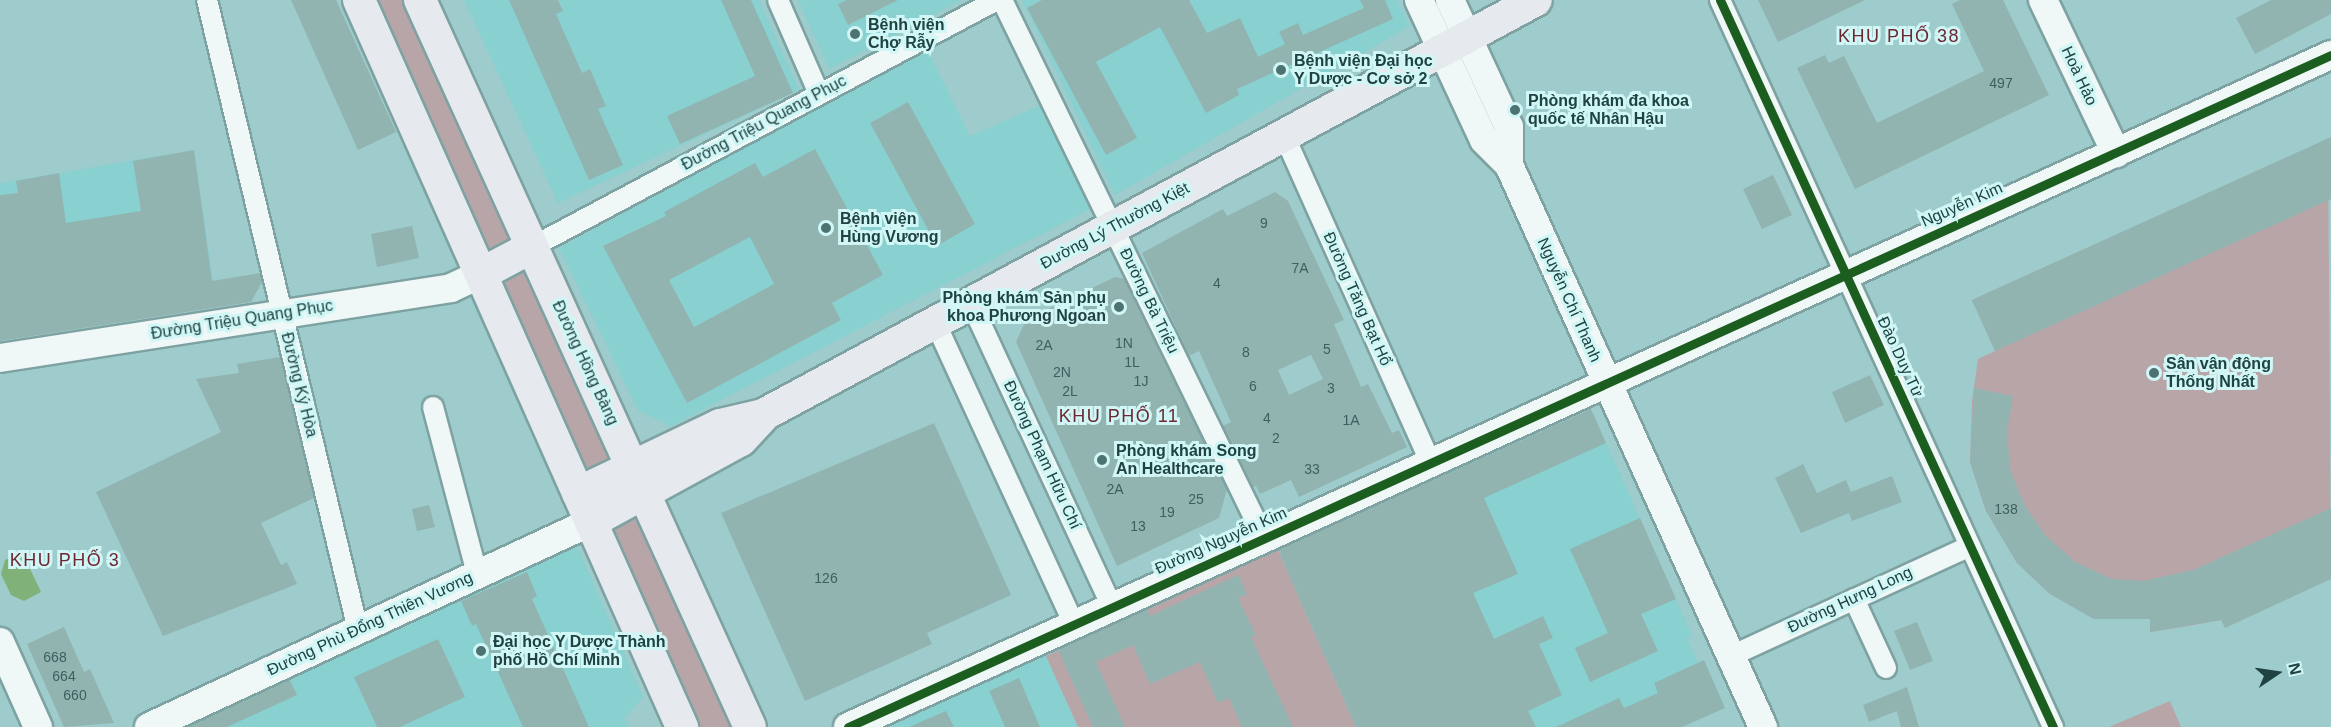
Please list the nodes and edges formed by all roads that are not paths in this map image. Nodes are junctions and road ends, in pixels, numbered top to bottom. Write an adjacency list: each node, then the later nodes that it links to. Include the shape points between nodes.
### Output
1 (207, 0): 21 (street, Đường Ký Hòa)
2 (359, 0): 18 (main road)
3 (420, 0): 17 (main road, Đường Hồng Bàng)
4 (778, 0): 13 (street)
5 (999, 0): 13 (street, Đường Triệu Quang Phục); 16 (street, Đường Bà Triệu)
6 (1419, 0): 11 (street)
7 (1450, 0): 11 (street)
8 (1536, 0): 11 (main road, Đường Lý Thường Kiệt)
9 (1720, 0): 19 (street, Đào Duy Từ)
10 (2043, 0): 15 (street, Hoà Hảo)
11 (1455, 43): 14 (main road, Đường Lý Thường Kiệt); 24 (street, Nguyễn Chí Thanh, via 1484,140 1509,165)
12 (2331, 55): 15 (street, Nguyễn Kim)
13 (819, 94): 17 (street, Đường Triệu Quang Phục)
14 (1284, 135): 16 (main road, Đường Lý Thường Kiệt); 29 (street, Đường Tăng Bạt Hổ)
15 (2116, 153): 19 (street, Nguyễn Kim)
16 (1112, 227): 20 (main road, Đường Lý Thường Kiệt); 33 (street, Đường Bà Triệu)
17 (532, 247): 18 (main road); 27 (main road, Đường Hồng Bàng)
18 (481, 274): 21 (street, Đường Triệu Quang Phục, via 451,288); 31 (main road)
19 (1845, 274): 24 (street, Nguyễn Kim); 34 (street, Đào Duy Từ)
20 (971, 303): 22 (main road, Đường Lý Thường Kiệt); 37 (street, Đường Phạm Hữu Chí)
21 (282, 314): 23 (street, Đường Triệu Quang Phục); 39 (street, Đường Ký Hòa)
22 (936, 322): 26 (main road, Đường Lý Thường Kiệt); 38 (street)
23 (0, 358)
24 (1606, 383): 29 (street, Đường Nguyễn Kim); 41 (street, Nguyễn Chí Thanh)
25 (434, 407): 35 (street)
26 (763, 415): 28 (main road, Đường Lý Thường Kiệt, via 720,425); 30 (main road, Đường Lý Thường Kiệt, via 741,440)
27 (614, 426): 28 (main road); 30 (main road, Đường Hồng Bàng)
28 (677, 446): 30 (main road, Đường Lý Thường Kiệt)
29 (1430, 462): 33 (street, Đường Nguyễn Kim)
30 (639, 479): 31 (main road); 32 (main road); 46 (main road, Đường Hồng Bàng)
31 (578, 493): 32 (main road)
32 (591, 522): 35 (street, Đường Phù Đổng Thiên Vương); 45 (main road)
33 (1264, 538): 37 (street, Đường Nguyễn Kim)
34 (1970, 546): 36 (street, Đường Hưng Long); 49 (street, Đào Duy Từ)
35 (477, 574): 39 (street, Đường Phù Đổng Thiên Vương)
36 (1854, 599): 41 (street, Đường Hưng Long); 42 (street)
37 (1112, 607): 38 (street, Đường Nguyễn Kim)
38 (1074, 624): 47 (street, Đường Nguyễn Kim)
39 (358, 630): 44 (street, Đường Phù Đổng Thiên Vương)
40 (0, 642): 43 (street)
41 (1731, 656): 48 (street, Nguyễn Chí Thanh)
42 (1886, 668)
43 (38, 727)
44 (149, 727)
45 (682, 727)
46 (750, 727)
47 (848, 727)
48 (1763, 727)
49 (2053, 727)

